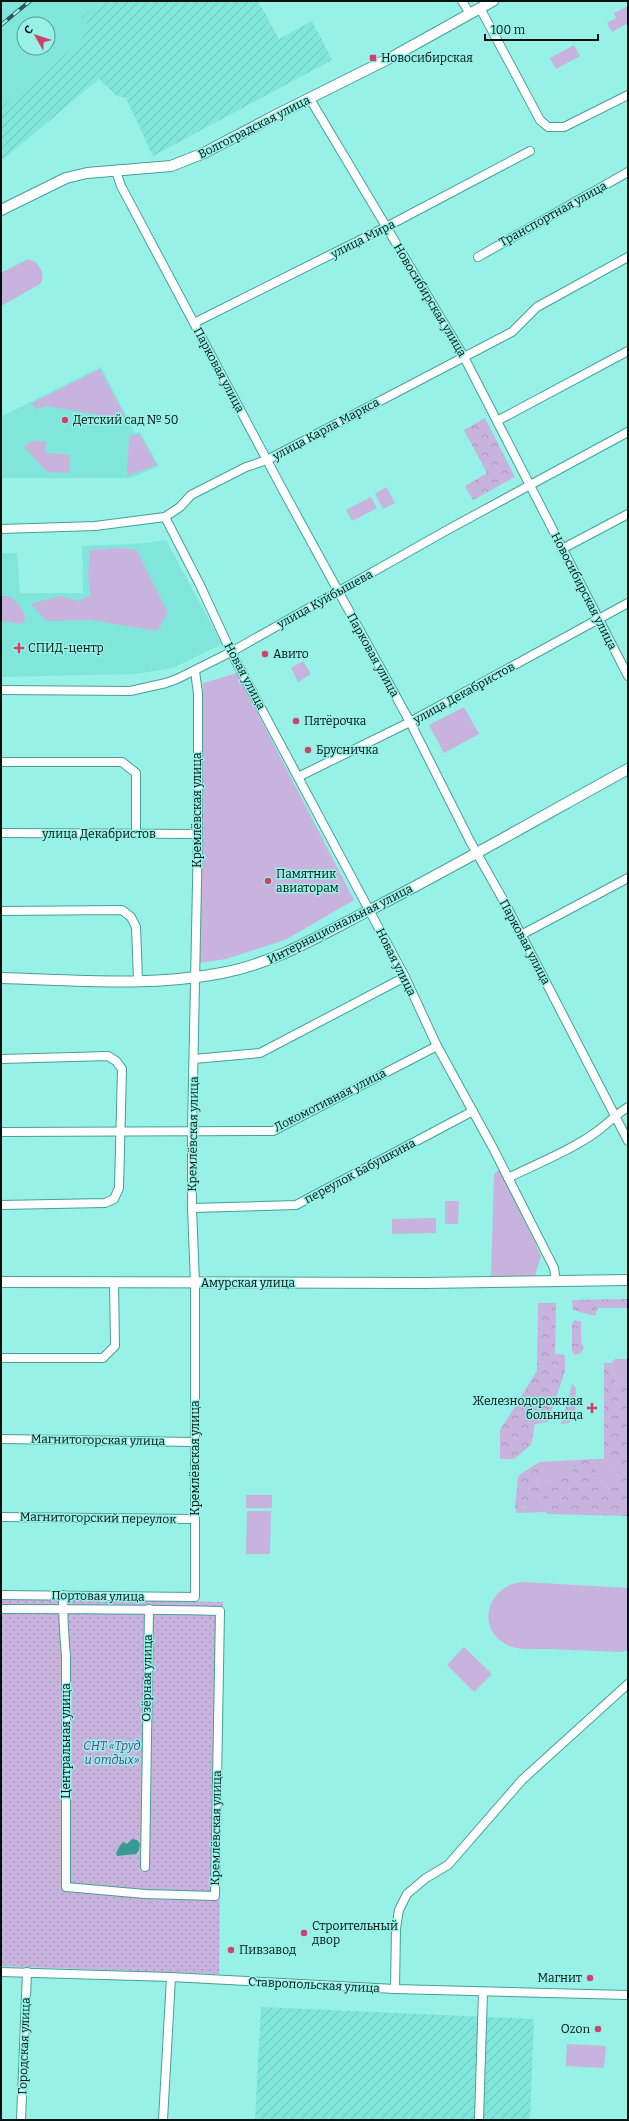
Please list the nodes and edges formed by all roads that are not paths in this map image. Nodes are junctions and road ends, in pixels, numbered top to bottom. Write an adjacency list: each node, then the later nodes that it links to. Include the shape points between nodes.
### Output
1 (462, 1): 4 (street)
2 (493, 1): 3 (street, Волгоградская улица)
3 (480, 8): 4 (street, Волгоградская улица); 5 (street, via 540,120 548,127 564,127)
4 (470, 14): 6 (street, Волгоградская улица)
5 (628, 95)
6 (310, 99): 8 (street, Волгоградская улица, via 189,160 171,166); 11 (street, Новосибирская улица)
7 (530, 151): 11 (street, улица Мира)
8 (116, 171): 10 (street, Волгоградская улица, via 87,173 66,178); 14 (street, Парковая улица, via 121,186)
9 (628, 172): 12 (street, Транспортная улица)
10 (1, 210)
11 (386, 227): 14 (street, улица Мира); 16 (street, Новосибирская улица)
12 (478, 256)
13 (628, 257): 16 (street, улица Карла Маркса, via 537,307 512,332)
14 (194, 323): 19 (street, Парковая улица)
15 (628, 351): 17 (street)
16 (464, 357): 17 (street, Новосибирская улица); 19 (street, улица Карла Маркса)
17 (497, 421): 20 (street, Новосибирская улица)
18 (628, 432): 20 (street, улица Куйбышева)
19 (267, 460): 22 (street, улица Карла Маркса, via 246,467 191,495 180,507); 25 (street, Парковая улица)
20 (530, 486): 24 (street, Новосибирская улица); 25 (street, улица Куйбышева)
21 (628, 514): 24 (street)
22 (165, 517): 23 (street, улица Карла Маркса, via 95,526); 28 (street, Новая улица)
23 (1, 529)
24 (562, 549): 27 (street, Новосибирская улица)
25 (338, 591): 28 (street, улица Куйбышева); 32 (street, Парковая улица)
26 (628, 603): 27 (street, улица Декабристов)
27 (598, 620): 30 (street, Новосибирская улица); 32 (street, улица Декабристов)
28 (231, 652): 29 (street, улица Куйбышева); 35 (street, Новая улица)
29 (195, 671): 31 (street, улица Куйбышева, via 166,684 130,691); 38 (street, Кремлёвская улица, via 198,694)
30 (628, 676)
31 (1, 690)
32 (410, 722): 35 (street, улица Декабристов); 39 (street, Парковая улица)
33 (1, 762): 37 (street, via 126,764 136,773)
34 (628, 769): 39 (street, Интернациональная улица)
35 (298, 777): 41 (street, Новая улица)
36 (1, 833): 37 (street, улица Декабристов)
37 (136, 834): 38 (street, улица Декабристов)
38 (198, 834): 44 (street, Кремлёвская улица)
39 (476, 854): 41 (street, Интернациональная улица); 43 (street, Парковая улица)
40 (628, 878): 43 (street)
41 (369, 910): 44 (street, Интернациональная улица, via 263,962 223,973); 45 (street, Новая улица)
42 (1, 911): 47 (street, via 122,910 131,917 136,927)
43 (521, 935): 53 (street, Парковая улица)
44 (195, 977): 47 (street, Интернациональная улица); 50 (street, Кремлёвская улица)
45 (405, 977): 48 (street, Новая улица); 50 (street, via 260,1053)
46 (1, 978): 47 (street, Интернациональная улица)
47 (138, 980)
48 (437, 1046): 52 (street, Новая улица); 55 (street, Локомотивная улица, via 273,1131)
49 (1, 1059): 54 (street, via 108,1056 122,1069)
50 (194, 1059): 55 (street, Кремлёвская улица)
51 (628, 1107): 53 (street)
52 (473, 1111): 58 (street, Новая улица); 60 (street, переулок Бабушкина, via 296,1205)
53 (614, 1115): 57 (street, Парковая улица); 58 (street, via 599,1130)
54 (122, 1131): 55 (street, Локомотивная улица); 56 (street, Локомотивная улица); 59 (street, via 119,1188 114,1199 105,1203)
55 (192, 1131): 60 (street, Кремлёвская улица)
56 (1, 1132)
57 (628, 1141)
58 (508, 1178): 64 (street, Новая улица, via 554,1268)
59 (1, 1204)
60 (192, 1208): 65 (street, Кремлёвская улица)
61 (628, 1280): 64 (street)
62 (1, 1282): 63 (street, Амурская улица)
63 (114, 1282): 65 (street, Амурская улица); 66 (street, via 115,1346 103,1358)
64 (556, 1282): 65 (street, Амурская улица)
65 (196, 1283): 68 (street, Кремлёвская улица)
66 (1, 1358)
67 (1, 1439): 68 (street, Магнитогорская улица)
68 (194, 1442): 70 (street, Кремлёвская улица)
69 (1, 1517): 70 (street, Магнитогорский переулок)
70 (195, 1519): 73 (street, Кремлёвская улица)
71 (1, 1595): 72 (street, Портовая улица)
72 (63, 1595): 73 (street, Портовая улица); 75 (street, Центральная улица)
73 (195, 1596)
74 (1, 1608): 75 (street)
75 (63, 1609): 76 (street); 79 (street, Центральная улица, via 62,1625 66,1656)
76 (148, 1609): 78 (street, Озёрная улица); 79 (street, Кремлёвская улица, via 220,1611 214,1896 144,1894)
77 (628, 1684): 83 (street, via 522,1780 448,1866 426,1878 407,1894 399,1910 396,1928)
78 (145, 1866)
79 (66, 1887)
80 (1, 1972): 81 (street, Ставропольская улица)
81 (27, 1972): 82 (street, Ставропольская улица); 86 (street, Городская улица)
82 (171, 1977): 83 (street, Ставропольская улица); 87 (street)
83 (395, 1989): 84 (street, Ставропольская улица)
84 (483, 1992): 85 (street, Ставропольская улица); 88 (street)
85 (628, 1995)
86 (21, 2120)
87 (163, 2120)
88 (480, 2120)

